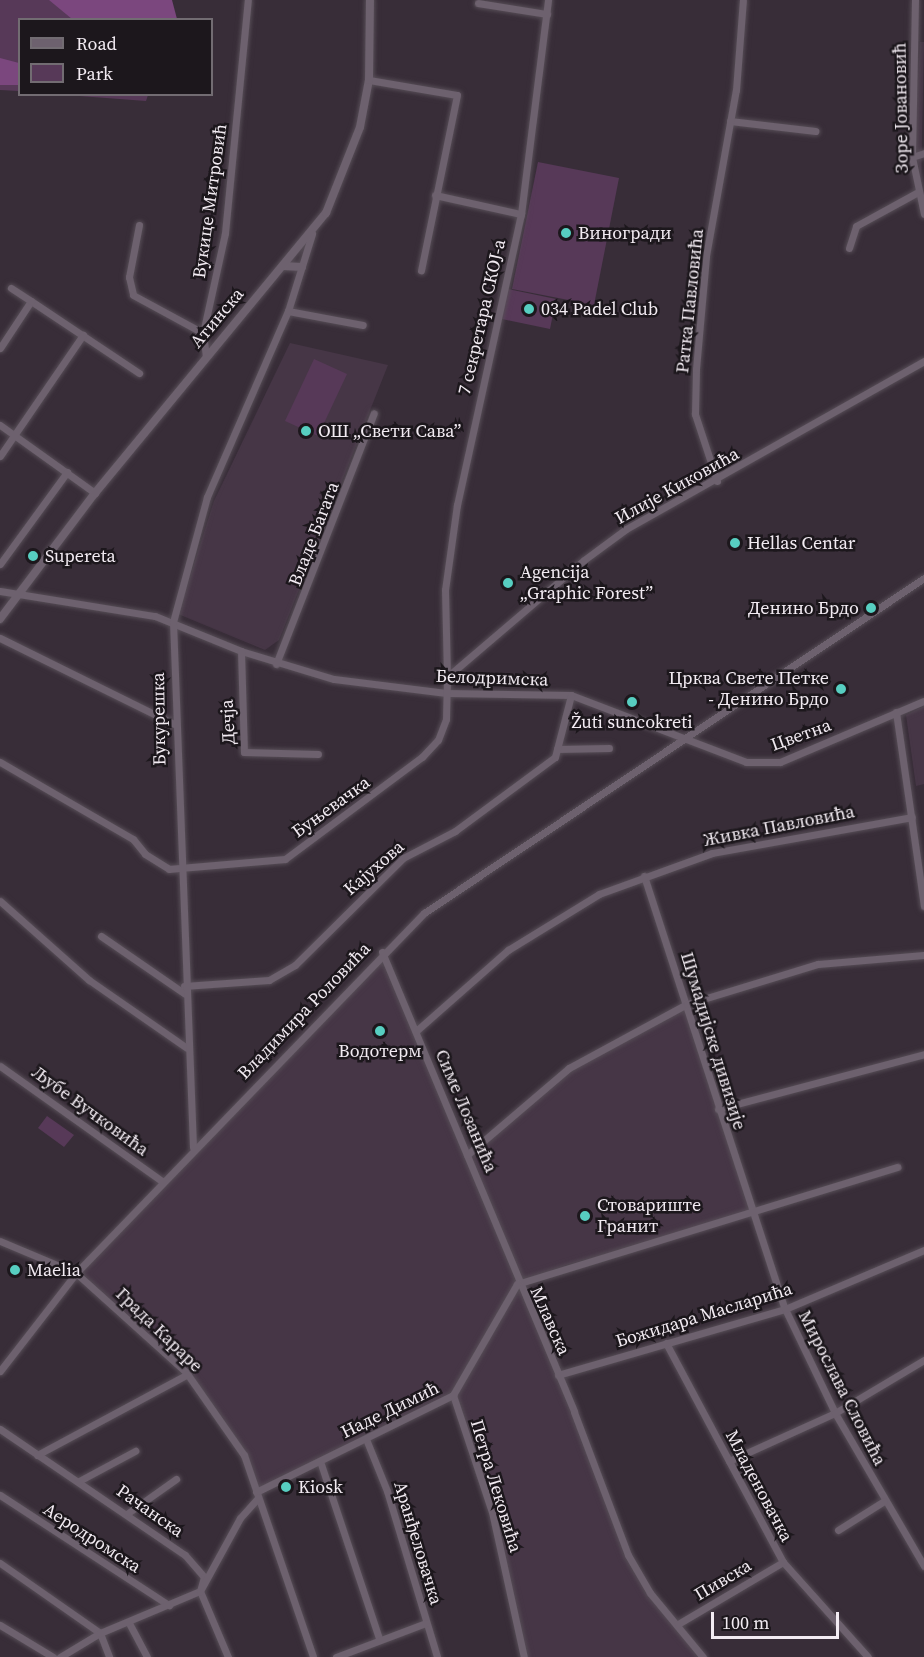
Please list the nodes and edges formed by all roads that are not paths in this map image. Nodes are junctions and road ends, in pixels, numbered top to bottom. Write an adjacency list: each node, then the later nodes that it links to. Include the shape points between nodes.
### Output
1 (248, 0): 28 (street, Вукице Митровић, via 225,233)
2 (370, 0): 9 (street, Атинска)
3 (548, 0): 8 (street, 7 секретара СКОЈ-а)
4 (743, 0): 10 (street, Ратка Павловића)
5 (915, 1): 6 (street, Зоре Јовановић); 13 (street, Зоре Јовановић)
6 (924, 1)
7 (478, 3): 8 (street)
8 (547, 14): 16 (street, 7 секретара СКОЈ-а)
9 (369, 80): 15 (street, via 457,95); 19 (street, Атинска, via 346,170)
10 (730, 121): 11 (street); 39 (street, Ратка Павловића, via 706,256 696,369 695,414)
11 (815, 131)
12 (924, 153): 13 (street)
13 (912, 157): 14 (street, Зоре Јовановић)
14 (918, 192): 17 (street, Зоре Јовановић); 20 (street, via 856,226)
15 (435, 195): 16 (street); 23 (street)
16 (521, 214): 50 (street, 7 секретара СКОЈ-а, via 457,505 445,590)
17 (924, 214)
18 (139, 225): 28 (street, via 129,277 133,295)
19 (312, 234): 21 (street, Атинска); 22 (street, Букурешка)
20 (849, 248)
21 (282, 266): 22 (street); 31 (street, Атинска)
22 (302, 267): 26 (street, Букурешка)
23 (422, 270)
24 (11, 288): 25 (street)
25 (31, 301): 29 (street); 30 (street)
26 (288, 310): 27 (street); 46 (street, Букурешка, via 207,497)
27 (363, 325)
28 (203, 333): 31 (street, Вукице Митровић)
29 (83, 335): 33 (street); 36 (street)
30 (0, 348)
31 (206, 357): 40 (street, Атинска)
32 (924, 361): 39 (street, Илије Киковића)
33 (139, 373)
34 (374, 413): 49 (street, Владе Багата)
35 (0, 425): 36 (street)
36 (15, 435): 37 (street); 38 (street)
37 (0, 456)
38 (68, 472): 40 (street); 41 (street)
39 (717, 481): 50 (street, Илије Киковића, via 626,529)
40 (95, 493): 44 (street, Атинска)
41 (0, 564)
42 (924, 578): 56 (street)
43 (0, 591): 44 (street, Белодримска)
44 (18, 594): 45 (street, Атинска); 46 (street, Белодримска)
45 (0, 619)
46 (173, 622): 48 (street, Белодримска); 55 (street, Букурешка)
47 (0, 638): 55 (street)
48 (241, 651): 49 (street, Белодримска); 59 (street, Дечја, via 244,752)
49 (276, 664): 51 (street, Белодримска, via 334,679)
50 (447, 677): 51 (street)
51 (446, 693): 52 (street, Белодримска); 62 (street, Буњевачка, via 438,740 422,757 285,859)
52 (571, 695): 56 (street, Белодримска); 58 (street, Кајухова)
53 (924, 701): 54 (street, Цветна)
54 (896, 712): 56 (street, Цветна, via 780,762 746,762); 61 (street)
55 (174, 724): 62 (street, Букурешка)
56 (688, 737): 67 (street, Владимира Роловића, via 441,902)
57 (609, 748): 58 (street)
58 (557, 749): 69 (street, Кајухова, via 549,763 496,803 403,858 295,965 269,980)
59 (318, 754)
60 (0, 762): 62 (street, via 125,834 152,860)
61 (912, 817): 63 (street, Живка Павловића, via 769,840); 65 (street)
62 (179, 869): 69 (street, Букурешка)
63 (644, 876): 71 (street, Шумадијске дивизије); 72 (street, Живка Павловића, via 599,894 508,950)
64 (0, 901): 73 (street, via 89,980)
65 (924, 906)
66 (101, 936): 70 (street)
67 (382, 952): 72 (street, Симе Лозанића); 77 (street, Владимира Роловића)
68 (924, 955): 71 (street, via 818,964)
69 (184, 986): 70 (street, Букурешка)
70 (185, 994): 73 (street, Букурешка)
71 (687, 1004): 76 (street, Шумадијске дивизије); 78 (street, via 568,1068)
72 (416, 1031): 78 (street, Симе Лозанића)
73 (187, 1048): 77 (street, Букурешка)
74 (924, 1054): 76 (street)
75 (0, 1066): 80 (street, Љубе Вучковића)
76 (718, 1109): 81 (street, Шумадијске дивизије)
77 (193, 1147): 80 (street, Владимира Роловића)
78 (467, 1155): 85 (street, Симе Лозанића)
79 (897, 1167): 81 (street, Млавска)
80 (162, 1181): 84 (street, Владимира Роловића)
81 (752, 1214): 85 (street, Млавска, via 566,1265); 86 (street, Мирослава Словића)
82 (0, 1241): 84 (street, Града Караре)
83 (924, 1250): 86 (street, Божидара Масларића)
84 (76, 1273): 89 (street, Владимира Роловића); 90 (street, Града Караре)
85 (517, 1284): 91 (street, Млавска); 92 (street, Наде Димић)
86 (785, 1309): 87 (street, Божидара Масларића); 93 (street, Мирослава Словића)
87 (666, 1343): 91 (street, Божидара Масларића); 99 (street, Младеновачка)
88 (924, 1360): 93 (street)
89 (0, 1371)
90 (188, 1374): 97 (street); 103 (street, Града Караре, via 244,1455)
91 (558, 1375): 114 (street, Млавска, via 628,1555 650,1593)
92 (453, 1395): 95 (street, Наде Димић); 127 (street, Петра Лековића, via 492,1512)
93 (835, 1413): 99 (street); 104 (street, Мирослава Словића)
94 (0, 1429): 97 (street, Рачанска)
95 (366, 1439): 98 (street, Наде Димић); 113 (street, Аранђеловачка)
96 (135, 1451): 101 (street)
97 (37, 1455): 101 (street, Рачанска)
98 (320, 1461): 103 (street, Наде Димић); 117 (street)
99 (729, 1461): 107 (street, Младеновачка)
100 (176, 1479): 105 (street)
101 (79, 1481): 105 (street, Рачанска)
102 (0, 1495): 111 (street, Аеродромска)
103 (257, 1495): 110 (street, Наде Димић); 124 (street, Града Караре)
104 (884, 1501): 106 (street); 109 (street, Мирослава Словића)
105 (128, 1513): 110 (street, Рачанска, via 201,1573)
106 (838, 1530)
107 (783, 1562): 114 (street, Пивска); 118 (street, Младеновачка)
108 (0, 1563): 116 (street)
109 (924, 1566)
110 (200, 1591): 111 (street); 123 (street, Рачанска)
111 (169, 1605): 112 (street)
112 (129, 1623): 116 (street); 122 (street)
113 (426, 1623): 117 (street); 126 (street, Аранђеловачка)
114 (678, 1624): 128 (street, Млавска)
115 (0, 1625): 119 (street)
116 (100, 1633): 120 (street); 121 (street)
117 (379, 1638): 125 (street)
118 (870, 1656)
119 (53, 1657)
120 (61, 1657)
121 (109, 1657)
122 (147, 1657)
123 (228, 1657)
124 (314, 1657)
125 (336, 1657)
126 (437, 1657)
127 (524, 1657)
128 (703, 1657)

